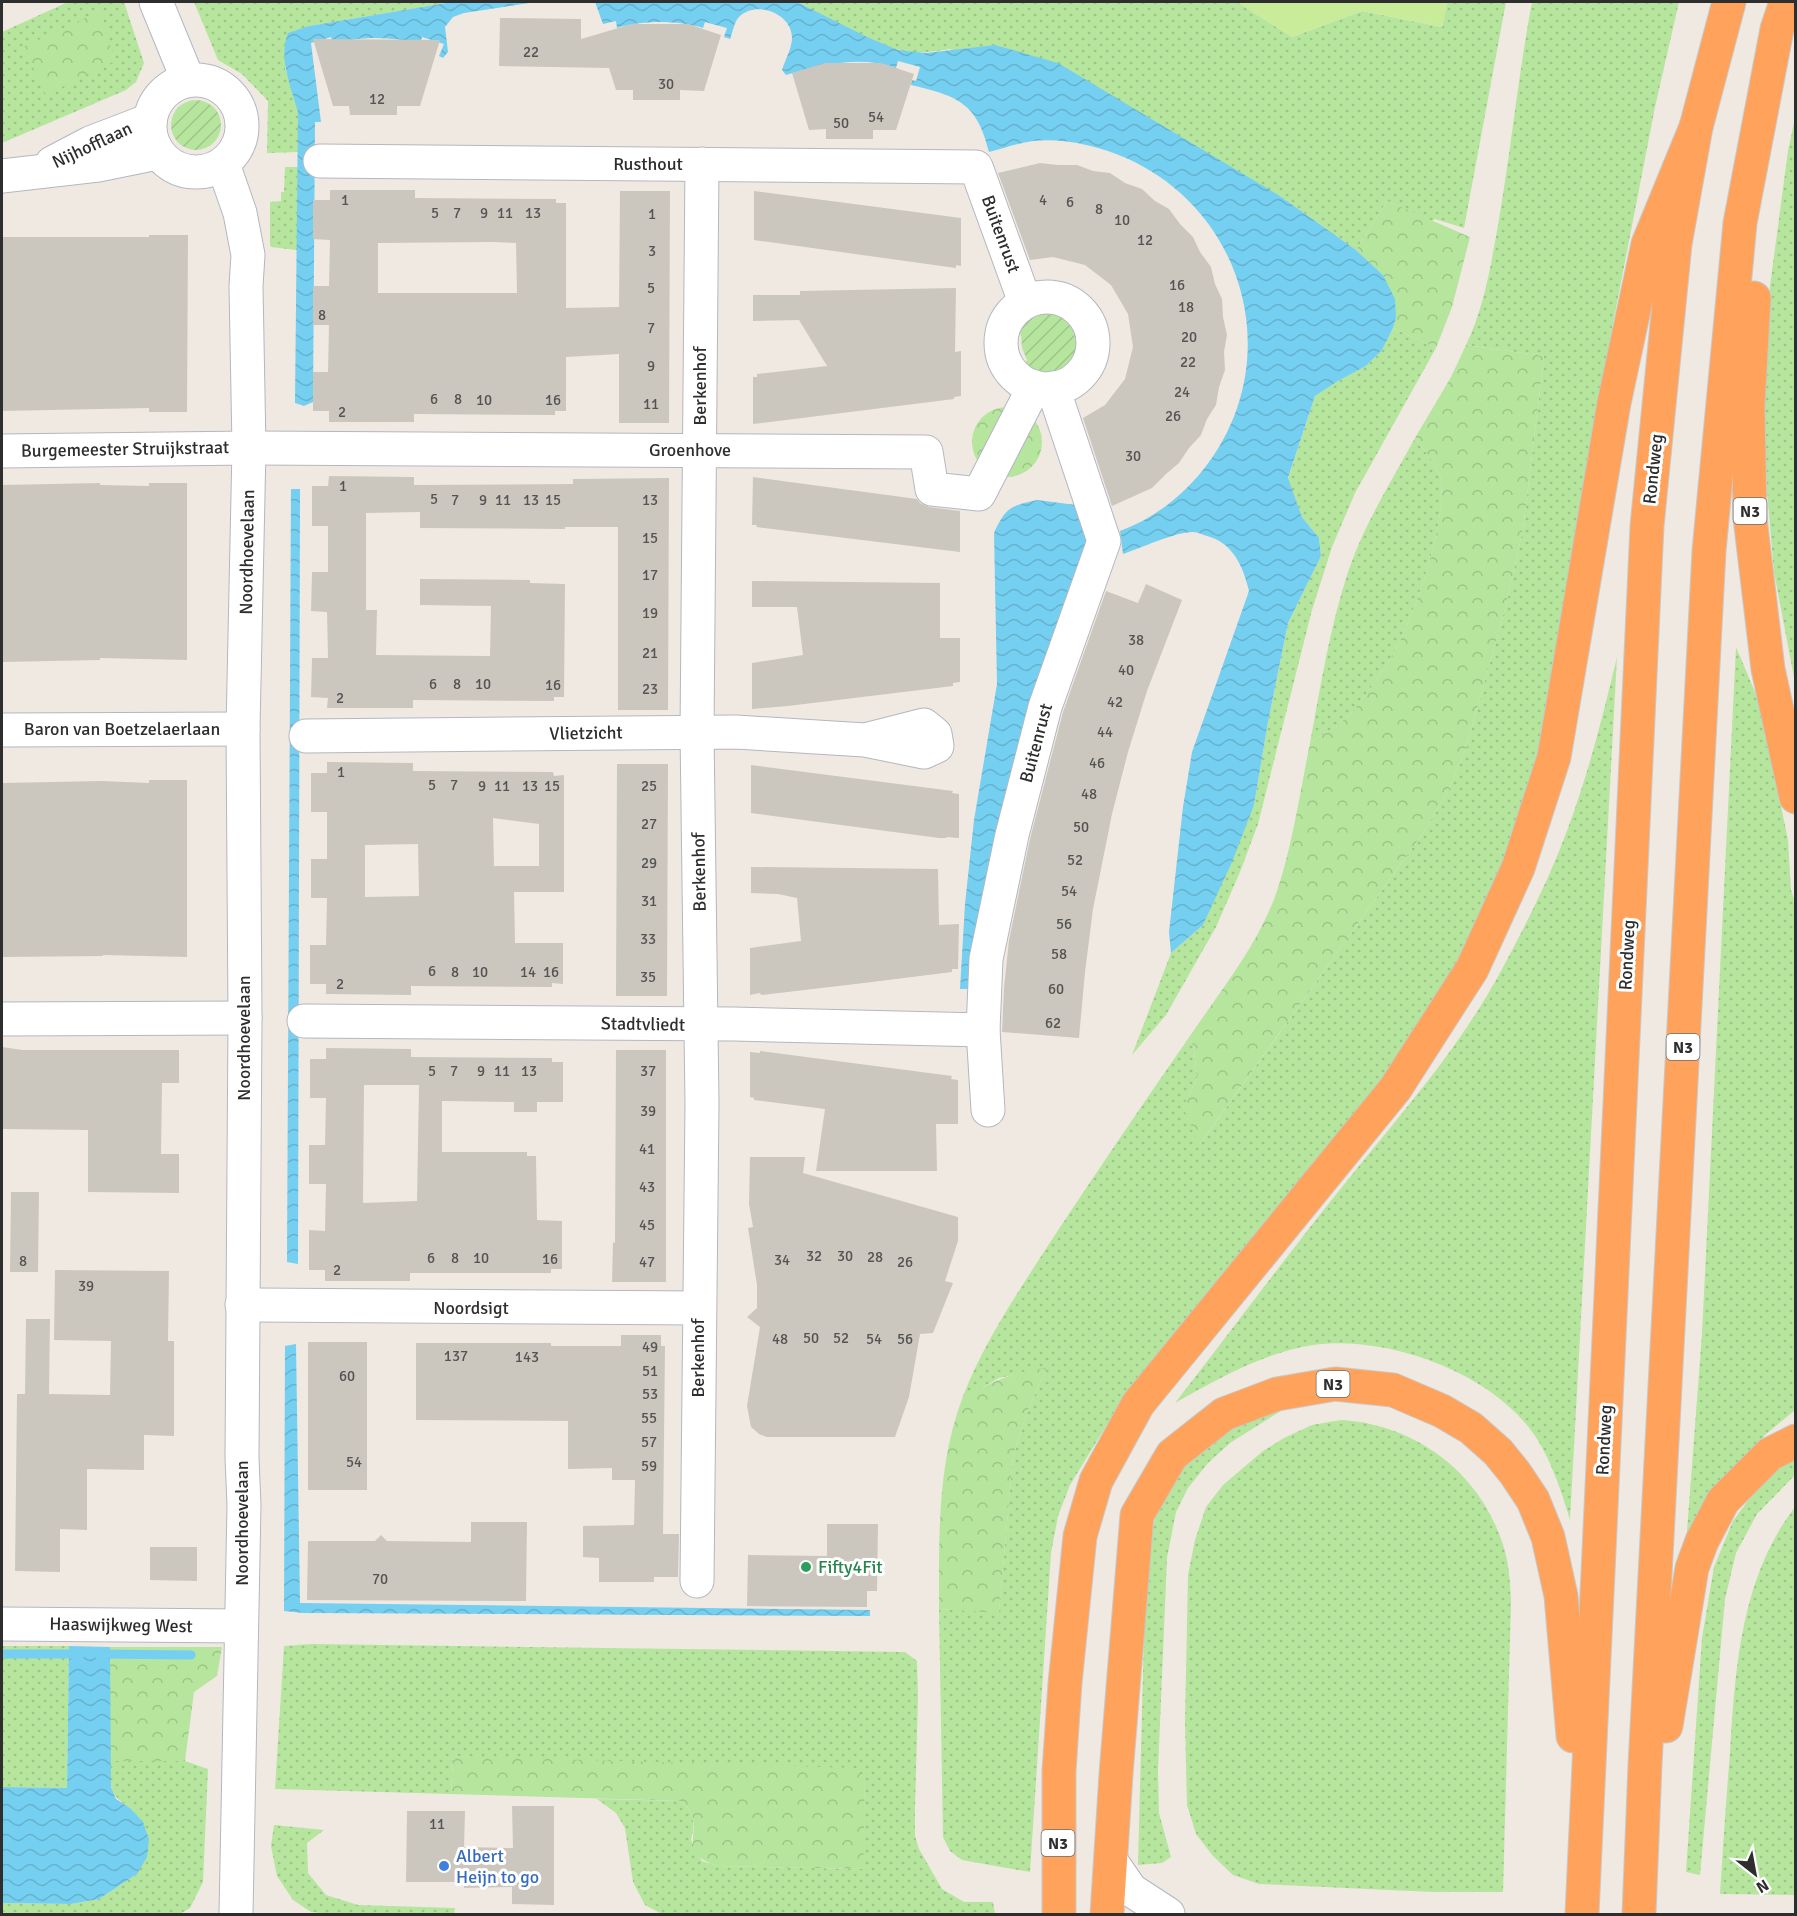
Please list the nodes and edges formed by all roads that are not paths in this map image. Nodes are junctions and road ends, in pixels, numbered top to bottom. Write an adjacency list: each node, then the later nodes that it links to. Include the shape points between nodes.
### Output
1 (156, 2): 4 (street)
2 (1729, 2): 6 (highway, Rondweg / N3)
3 (1786, 2): 14 (highway, N3, via 1777,29)
4 (188, 80): 5 (street, via 162,94); 9 (street, via 206,81 222,88 239,110 240,139)
5 (150, 120): 7 (street, via 149,131); 12 (street, Nijhofflaan, via 90,143)
6 (1696, 127): 39 (highway, Rondweg / N3, via 1675,244 1647,526); 42 (highway, N3, via 1648,244 1614,403 1554,757 1518,868 1472,969 1395,1089 1138,1404 1096,1481 1080,1536 1065,1683 1059,1771)
7 (157, 153): 9 (street, via 176,169 188,172 200,173); 12 (street, Nijhofflaan)
8 (320, 161): 10 (street, Rusthout)
9 (223, 164): 17 (street, Noordhoevelaan, via 240,213 248,255)
10 (702, 164): 11 (street, Rusthout); 18 (street, Berkenhof)
11 (976, 167): 15 (street, Buitenrust)
12 (35, 173): 13 (street, Nijhofflaan)
13 (2, 176)
14 (1740, 223): 25 (highway, N3, via 1755,278 1748,406 1750,518 1768,669); 40 (highway, N3, via 1709,551)
15 (1025, 302): 16 (street, via 1005,322 1000,336 1001,351 1014,376 1025,384); 16 (street, via 1036,297 1061,298 1082,312 1092,334 1090,359 1076,379)
16 (1044, 388): 18 (street, Groenhove, via 979,494 932,489 926,452); 30 (street, Buitenrust, via 1104,541 1045,707 1012,835 986,959)
17 (249, 448): 18 (street, Groenhove); 19 (street, Burgemeester Struijkstraat); 20 (street, Noordhoevelaan)
18 (700, 450): 22 (street, Berkenhof)
19 (2, 451)
20 (243, 729): 21 (street, Baron van Boetzelaerlaan); 26 (street, Noordhoevelaan)
21 (2, 730)
22 (697, 732): 23 (street, Vlietzicht); 24 (street, Vlietzicht); 29 (street, Berkenhof)
23 (306, 736)
24 (865, 740)
25 (1796, 797)
26 (245, 1018): 27 (street); 32 (street, Noordhoevelaan)
27 (2, 1019)
28 (304, 1021): 29 (street, Stadtvliedt)
29 (701, 1025): 30 (street, Stadtvliedt); 33 (street, Berkenhof)
30 (983, 1030): 31 (street, Buitenrust)
31 (988, 1110)
32 (242, 1305): 33 (street, Noordsigt); 37 (street, Noordhoevelaan)
33 (699, 1308): 35 (street, Berkenhof)
34 (1796, 1442): 40 (highway, N3, via 1770,1454 1723,1501 1692,1568)
35 (697, 1581)
36 (2, 1624): 37 (street, Haaswijkweg West)
37 (241, 1626): 41 (street, Noordhoevelaan)
38 (1111, 1861): 39 (highway, N3, via 1137,1515 1172,1455 1224,1414 1277,1394 1335,1384 1393,1390 1442,1411 1471,1428 1498,1452 1533,1500 1548,1537 1561,1596); 43 (highway, N3); 44 (street, via 1131,1890)
39 (1585, 1872): 45 (highway, Rondweg / N3)
40 (1642, 1873): 46 (highway, N3)
41 (236, 1914)
42 (1059, 1914)
43 (1107, 1914)
44 (1167, 1914)
45 (1582, 1914)
46 (1639, 1914)

